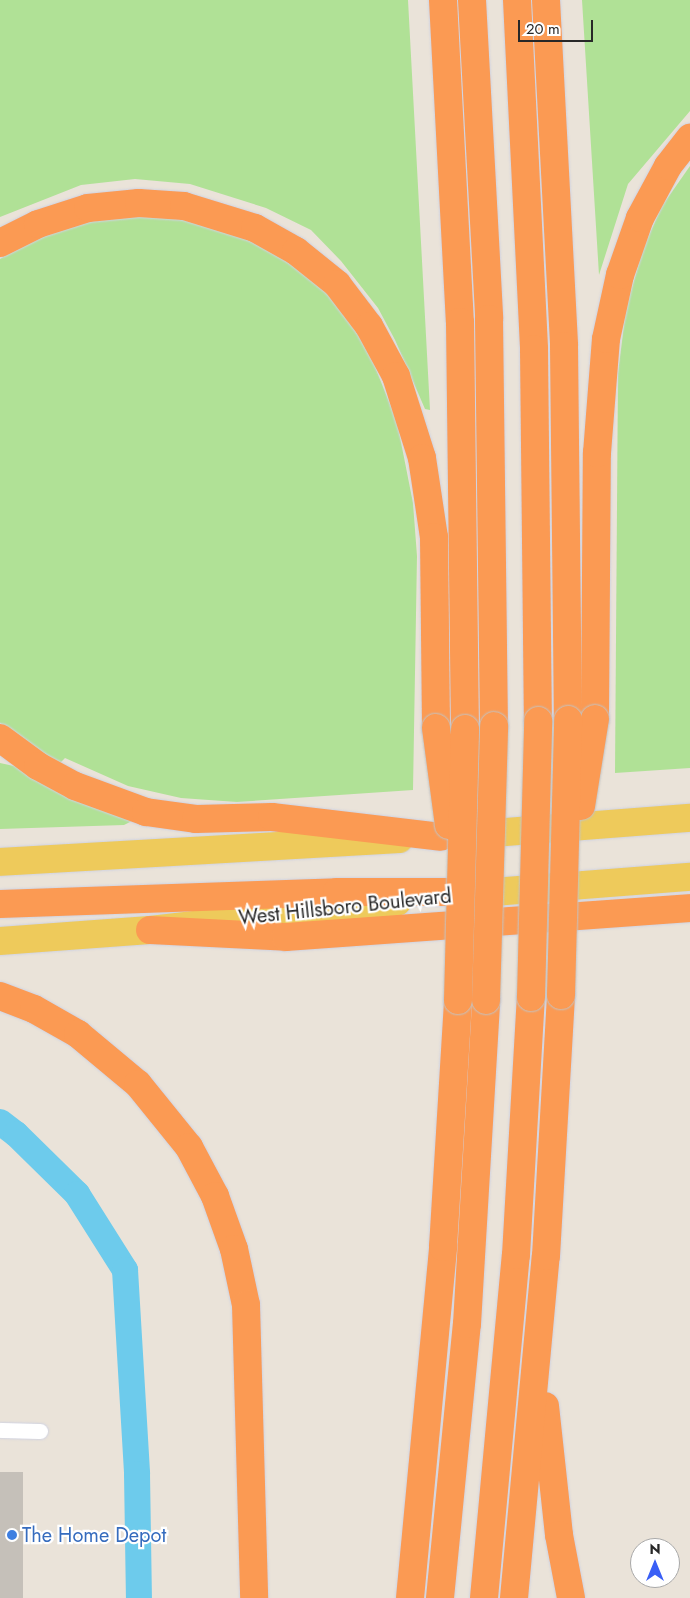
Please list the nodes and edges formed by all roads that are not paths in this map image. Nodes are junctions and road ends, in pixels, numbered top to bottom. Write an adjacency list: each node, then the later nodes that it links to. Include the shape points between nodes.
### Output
1 (443, 0): 16 (highway, bridge, via 460,322 465,729)
2 (472, 0): 25 (highway, bridge, via 489,319 494,726 486,1000 467,1324)
3 (517, 0): 26 (highway, bridge, via 534,349 538,720 531,996 515,1265)
4 (546, 0): 7 (highway)
5 (690, 138): 7 (highway, via 668,166 640,218 620,274 606,339 596,453)
6 (0, 243): 16 (highway, bridge, via 38,224 88,208 139,203 184,206 233,219 296,251 337,284 369,326 396,376 422,458 434,537 436,728)
7 (582, 720): 20 (highway, bridge, via 565,901)
8 (0, 738): 10 (highway, via 38,766 75,786 146,812 196,819 272,817)
9 (690, 818): 10 (main road)
10 (442, 837): 11 (main road)
11 (0, 862)
12 (690, 877): 13 (main road, West Hillsboro Boulevard)
13 (479, 892): 14 (highway, via 337,892); 17 (main road, West Hillsboro Boulevard)
14 (0, 904)
15 (690, 908): 17 (highway, via 286,937)
16 (460, 913): 24 (highway, bridge, via 443,1247)
17 (150, 930): 18 (main road, West Hillsboro Boulevard)
18 (0, 941)
19 (0, 996): 23 (highway, via 34,1009 78,1034 132,1078 174,1126 204,1172 215,1196 234,1249 246,1305)
20 (539, 1344): 27 (highway); 28 (highway, via 559,1535)
21 (0, 1430): 22 (lane)
22 (40, 1431)
23 (254, 1598)
24 (410, 1598)
25 (440, 1598)
26 (484, 1598)
27 (514, 1598)
28 (571, 1598)

